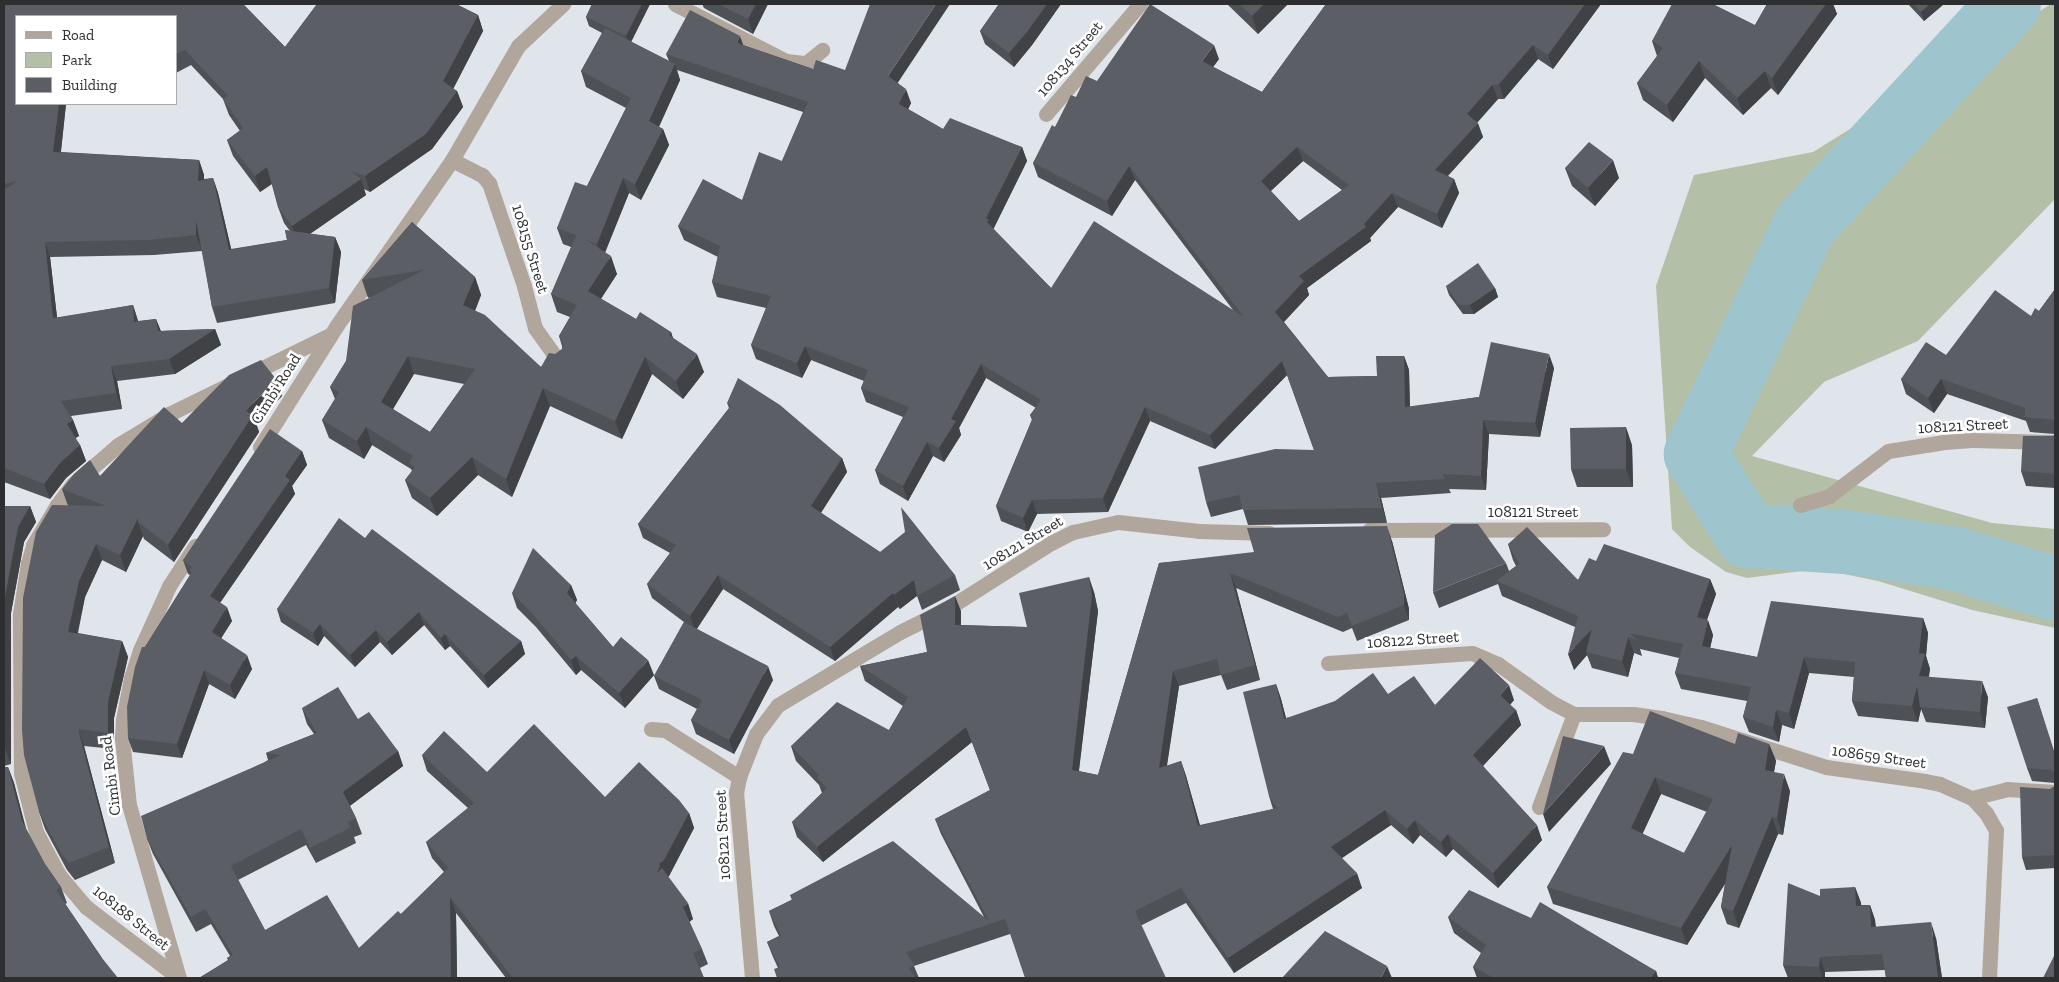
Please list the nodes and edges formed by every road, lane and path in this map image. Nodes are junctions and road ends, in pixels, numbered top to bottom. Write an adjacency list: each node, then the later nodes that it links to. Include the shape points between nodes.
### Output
1 (545, 4): 5 (street)
2 (563, 4): 5 (street, Cimbi Road)
3 (675, 4): 6 (street, via 786,61 806,63)
4 (1140, 4): 7 (street, 108134 Street)
5 (548, 19): 8 (street, Cimbi Road, via 518,46)
6 (822, 50)
7 (1046, 114)
8 (452, 160): 9 (street, Cimbi Road); 10 (street, 108155 Street, via 482,175 489,183 535,328)
9 (330, 335): 12 (street, Cimbi Road); 21 (street, 108188 Street, via 169,414 118,445 79,479 57,505 33,545 20,614)
10 (560, 363)
11 (2055, 442): 13 (street, 108121 Street, via 1972,440 1888,452 1829,496)
12 (250, 463)
13 (1800, 504)
14 (1603, 529): 15 (street, 108121 Street)
15 (1351, 531)
16 (1287, 533): 23 (street, 108121 Street, via 1208,532 1118,522 1066,535 957,603 900,632 778,705 756,734)
17 (201, 536): 27 (street, Cimbi Road, via 155,613 131,678 122,738 130,805)
18 (1328, 663): 19 (street, 108122 Street, via 1472,653 1498,664 1551,702)
19 (1574, 714): 25 (street, 108659 Street, via 1633,714 1662,718 1701,727 1826,767 1940,784); 26 (street)
20 (651, 729): 23 (street, via 665,730)
21 (21, 773): 22 (street); 27 (street, 108188 Street, via 36,832 59,875 86,907)
22 (4, 774)
23 (738, 777): 28 (street, 108121 Street, via 736,793)
24 (2055, 792): 25 (street, via 2007,789)
25 (1972, 798): 29 (street, 108659 Street, via 1996,830)
26 (1539, 807)
27 (179, 978)
28 (752, 978)
29 (1989, 978)

